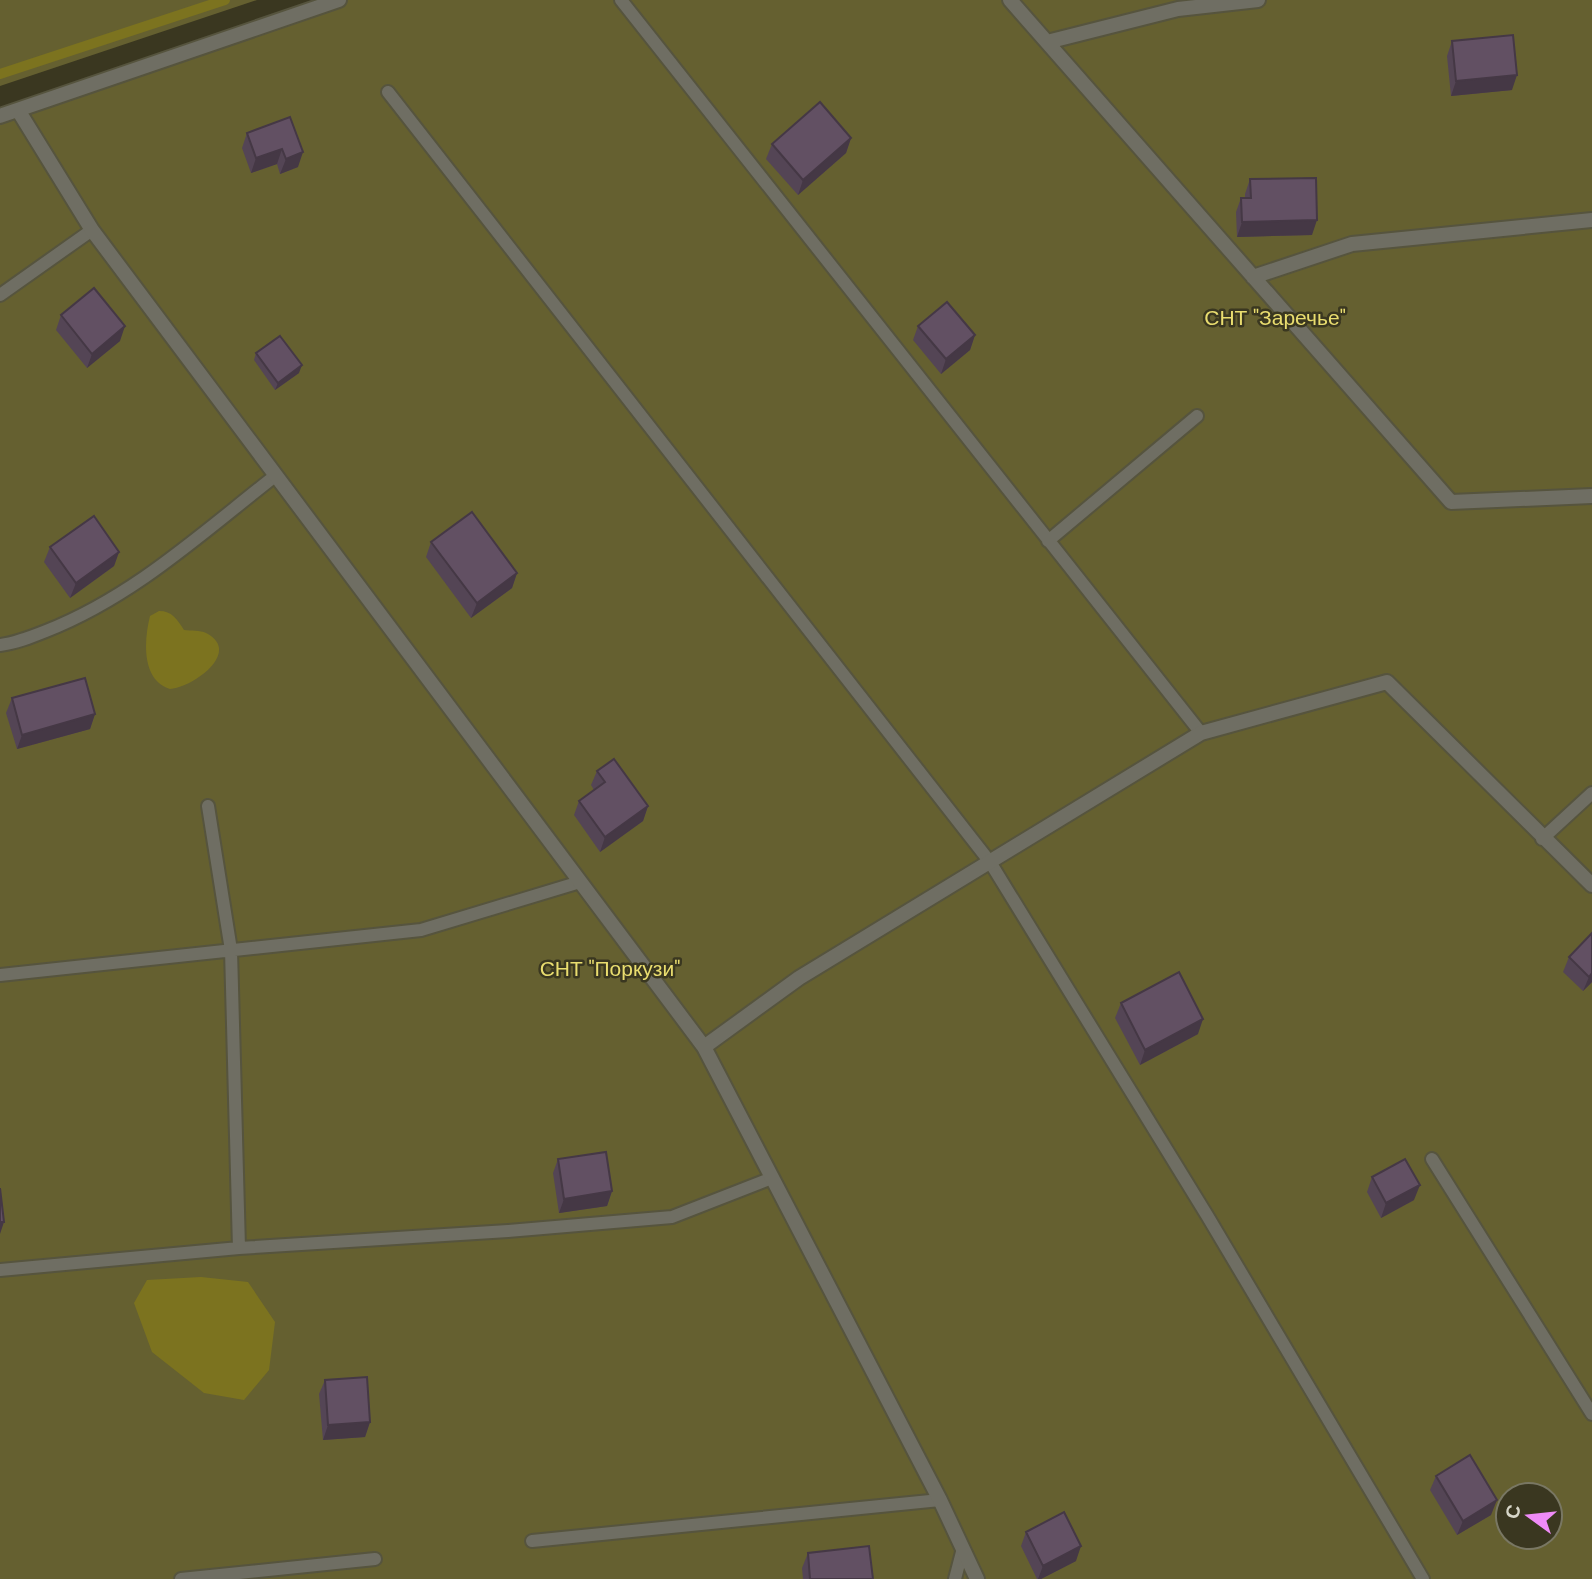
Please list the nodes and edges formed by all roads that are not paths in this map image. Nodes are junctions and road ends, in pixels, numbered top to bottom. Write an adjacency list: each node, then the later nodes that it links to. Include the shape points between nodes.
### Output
1 (340, 0): 7 (street)
2 (621, 0): 16 (lane)
3 (1010, 0): 5 (street)
4 (1258, 0): 5 (street, via 1178,9)
5 (1047, 42): 11 (street)
6 (388, 92): 22 (lane)
7 (18, 110): 8 (street); 10 (street)
8 (0, 116)
9 (1592, 220): 11 (street, via 1352,244)
10 (92, 230): 12 (lane); 14 (street)
11 (1253, 277): 15 (street, via 1451,502)
12 (0, 295)
13 (1196, 416): 16 (lane)
14 (275, 475): 17 (lane, via 128,590 78,618); 23 (street)
15 (1592, 496)
16 (1048, 541): 18 (lane)
17 (0, 645)
18 (1201, 733): 21 (street, via 1387,682); 22 (street)
19 (1592, 793): 21 (lane)
20 (208, 806): 25 (lane)
21 (1542, 839): 24 (street)
22 (990, 862): 27 (street, via 799,978); 40 (lane)
23 (580, 882): 25 (lane, via 421,930); 27 (street)
24 (1592, 885)
25 (231, 950): 26 (lane); 30 (lane)
26 (0, 975)
27 (704, 1047): 29 (street)
28 (1432, 1160): 32 (lane)
29 (772, 1178): 30 (lane, via 671,1217); 33 (street)
30 (239, 1248): 31 (lane)
31 (0, 1270)
32 (1592, 1414)
33 (940, 1500): 34 (lane); 35 (street)
34 (532, 1541)
35 (962, 1552): 38 (lane); 39 (street)
36 (375, 1559): 37 (lane)
37 (181, 1579)
38 (955, 1579)
39 (976, 1579)
40 (1423, 1579)

